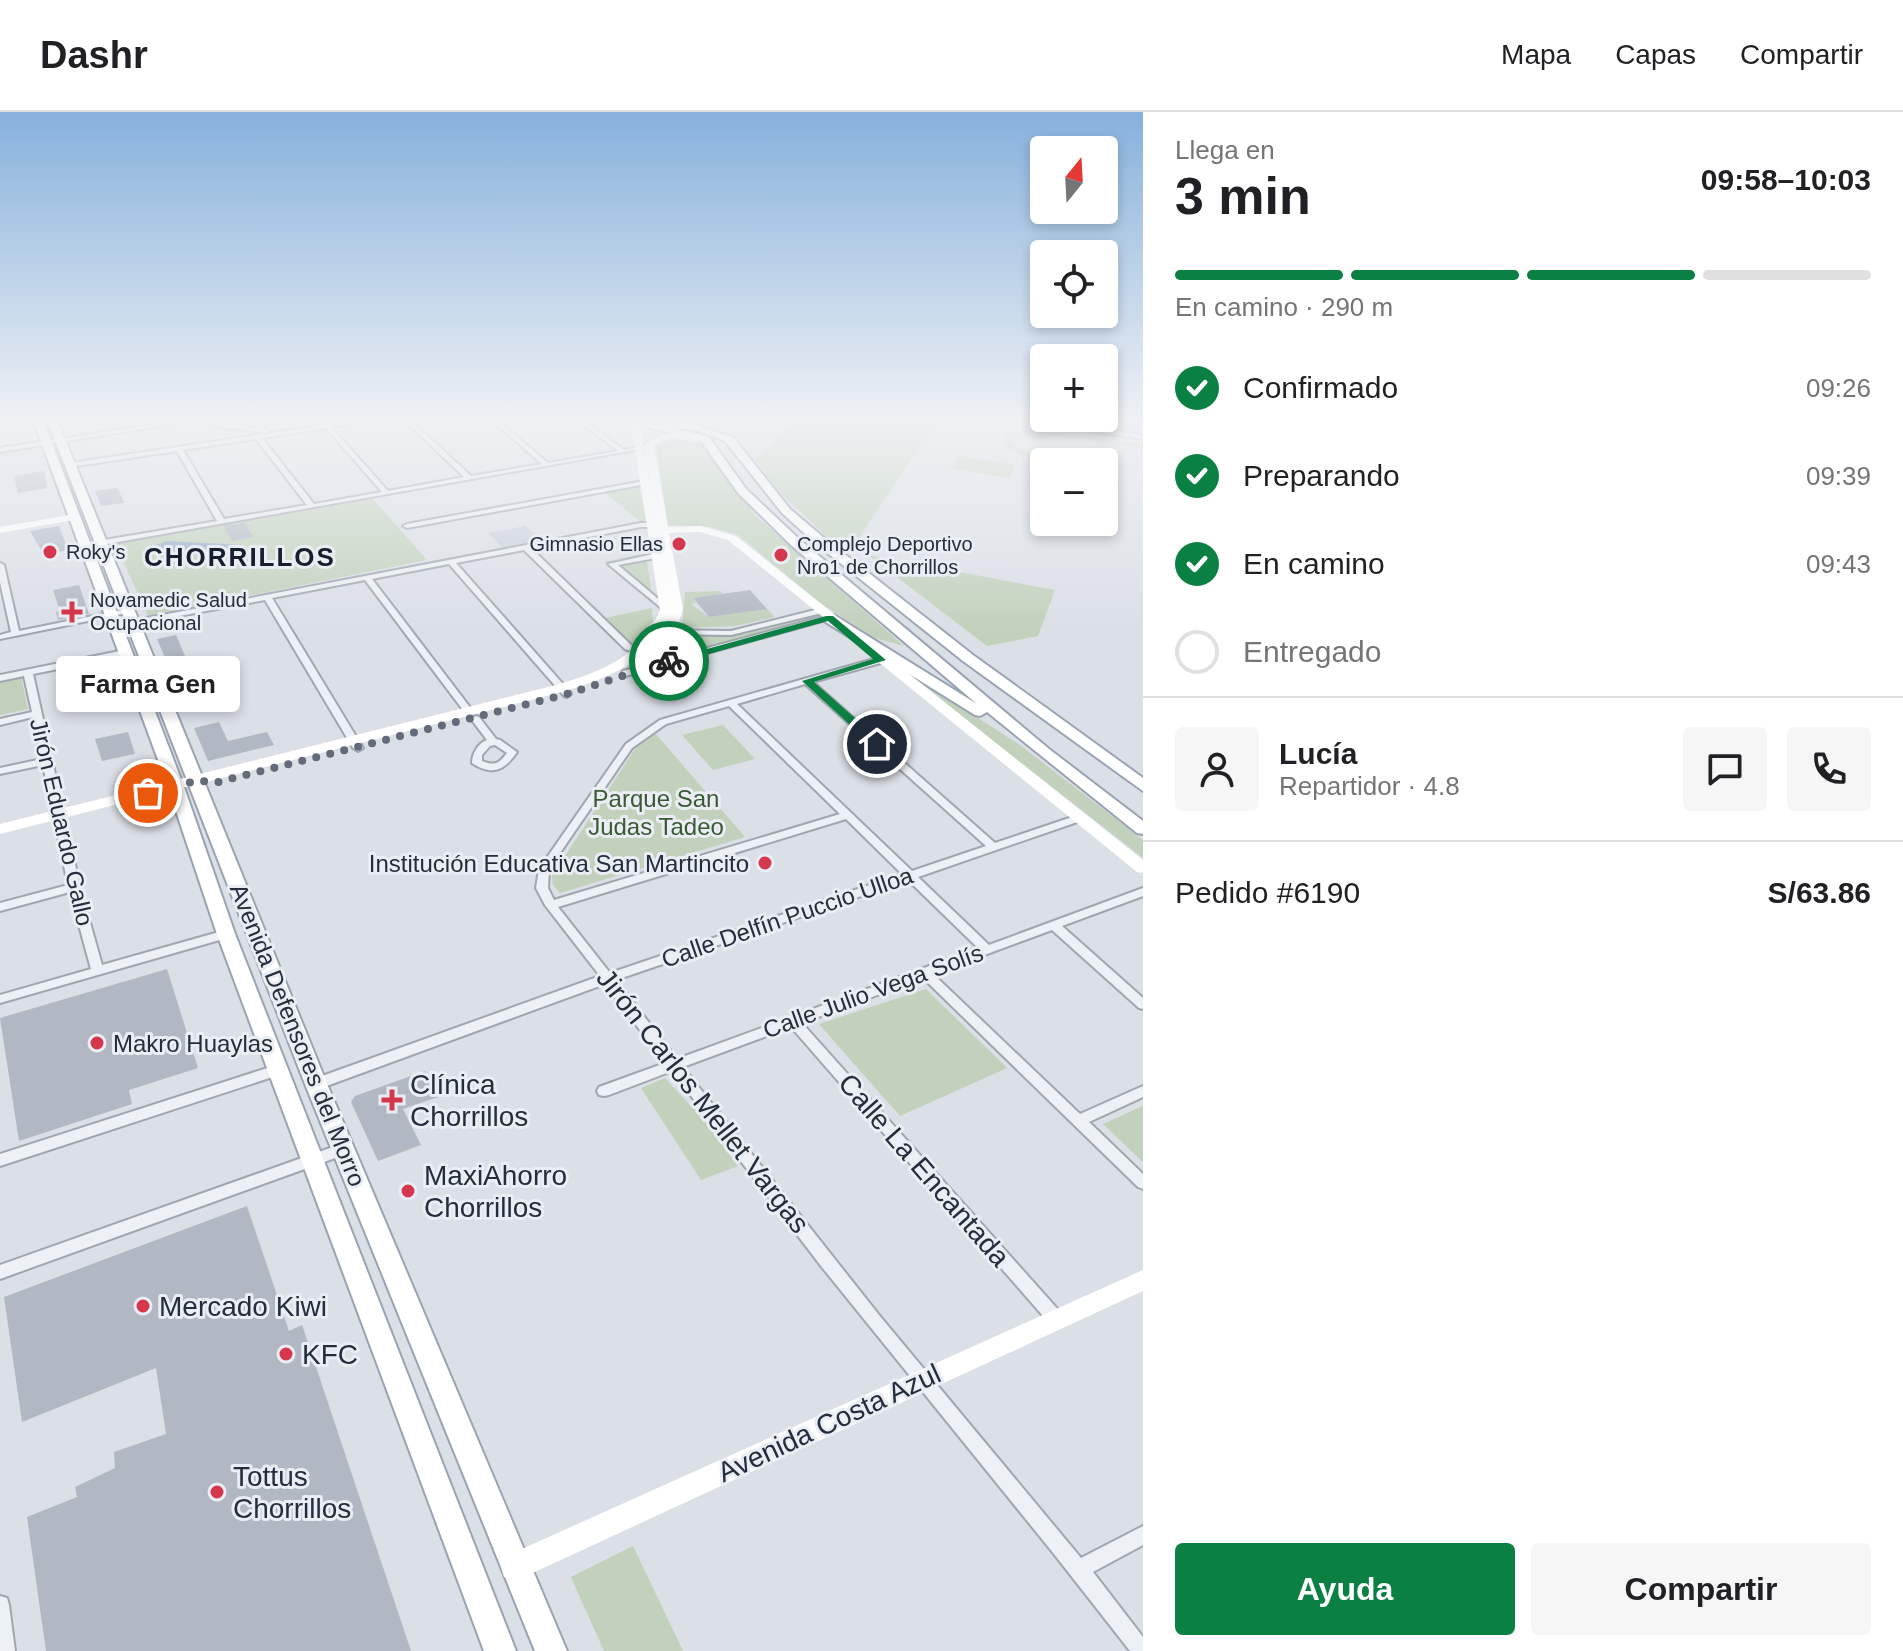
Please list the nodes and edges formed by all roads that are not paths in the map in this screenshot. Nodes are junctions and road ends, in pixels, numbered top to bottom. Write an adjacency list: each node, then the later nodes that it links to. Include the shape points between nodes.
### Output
1 (64, 489): 13 (main road, Avenida Defensores del Morro)
2 (79, 489): 18 (main road, Avenida Defensores del Morro)
3 (202, 489): 14 (street)
4 (298, 489): 12 (street)
5 (383, 489): 11 (street)
6 (405, 489): 11 (street)
7 (612, 489): 15 (street)
8 (651, 489): 16 (main road)
9 (743, 489): 47 (main road, via 759,510)
10 (769, 489): 51 (main road, via 819,540)
11 (386, 492): 12 (street)
12 (311, 505): 14 (street)
13 (75, 517): 17 (main road); 29 (main road, Avenida Defensores del Morro)
14 (221, 521): 18 (street)
15 (407, 526)
16 (659, 527): 19 (street); 20 (main road); 27 (main road, via 728,536); 30 (main road, via 677,609)
17 (0, 530)
18 (101, 543): 28 (main road, Avenida Defensores del Morro)
19 (526, 547): 21 (street); 33 (street, via 628,647)
20 (658, 555): 26 (main road); 26 (street, via 612,564)
21 (451, 562): 23 (street); 40 (street)
22 (0, 565): 25 (street)
23 (367, 577): 24 (street); 43 (street)
24 (267, 596): 28 (street); 46 (street)
25 (4, 597): 31 (street)
26 (666, 610): 30 (main road)
27 (824, 614): 30 (street, via 731,633); 35 (main road); 37 (street); 47 (main road)
28 (129, 617): 29 (street); 50 (main road, Avenida Defensores del Morro)
29 (112, 620): 31 (street); 34 (main road, Avenida Defensores del Morro)
30 (663, 633): 33 (main road); 37 (main road)
31 (16, 634): 32 (street)
32 (0, 637)
33 (639, 651): 40 (main road, via 610,672)
34 (125, 653): 36 (street); 50 (main road, Avenida Defensores del Morro)
35 (881, 660): 39 (street, Jirón Carlos Mellet Vargas); 54 (main road)
36 (28, 672): 38 (street); 42 (street, Jirón Eduardo Gallo)
37 (626, 673): 40 (main road)
38 (0, 678)
39 (807, 681): 41 (street, Jirón Carlos Mellet Vargas); 57 (street)
40 (564, 691): 43 (main road)
41 (731, 703): 53 (street); 62 (street, Jirón Carlos Mellet Vargas, via 663,722 629,746 544,869 542,888)
42 (36, 714): 44 (street); 48 (street, Jirón Eduardo Gallo)
43 (472, 716): 45 (street); 46 (main road)
44 (0, 722)
45 (493, 741)
46 (356, 744): 50 (main road)
47 (1043, 752): 56 (main road)
48 (46, 761): 49 (street); 52 (street, Jirón Eduardo Gallo)
49 (0, 771)
50 (186, 784): 52 (main road); 65 (main road, Avenida Defensores del Morro); 75 (main road, Avenida Defensores del Morro)
51 (1143, 786)
52 (59, 814): 55 (main road); 60 (street, Jirón Eduardo Gallo)
53 (846, 816): 59 (street); 62 (street)
54 (1079, 818): 57 (street, Calle Delfín Puccio Ulloa); 58 (main road)
55 (0, 829)
56 (1143, 829)
57 (994, 848): 59 (street, Calle Delfín Puccio Ulloa)
58 (1143, 868)
59 (909, 876): 66 (street); 69 (street, Calle Delfín Puccio Ulloa)
60 (74, 887): 63 (street); 67 (street, Jirón Eduardo Gallo)
61 (1143, 892): 64 (street, Calle Julio Vega Solís)
62 (551, 905): 69 (street, Jirón Carlos Mellet Vargas)
63 (0, 907)
64 (1054, 925): 66 (street, Calle Julio Vega Solís); 71 (street)
65 (226, 934): 67 (street); 74 (main road, Avenida Defensores del Morro)
66 (987, 950): 68 (street, Calle Julio Vega Solís)
67 (98, 971): 70 (street)
68 (926, 974): 72 (street, Calle Julio Vega Solís); 78 (street)
69 (608, 978): 73 (street, Jirón Carlos Mellet Vargas); 75 (street, Calle Delfín Puccio Ulloa)
70 (0, 999)
71 (1143, 1005)
72 (792, 1020): 73 (street, Calle Julio Vega Solís); 85 (street, Calle La Encantada)
73 (673, 1065): 76 (street, Calle Julio Vega Solís); 86 (street, Jirón Carlos Mellet Vargas)
74 (280, 1069): 80 (street); 81 (main road, Avenida Defensores del Morro)
75 (316, 1084): 79 (main road, Avenida Defensores del Morro)
76 (604, 1091)
77 (1143, 1091): 78 (street)
78 (1079, 1121): 82 (street)
79 (344, 1149): 81 (street); 88 (main road, Avenida Defensores del Morro)
80 (0, 1160)
81 (313, 1160): 83 (street); 92 (main road, Avenida Defensores del Morro)
82 (1143, 1183)
83 (0, 1272)
84 (1143, 1280): 85 (main road, Avenida Costa Azul)
85 (1056, 1319): 86 (main road, Avenida Costa Azul)
86 (923, 1380): 88 (main road, Avenida Costa Azul); 89 (street, Jirón Carlos Mellet Vargas)
87 (1143, 1535): 89 (street)
88 (514, 1567): 93 (main road, Avenida Defensores del Morro)
89 (1080, 1569): 94 (street, Jirón Carlos Mellet Vargas)
90 (0, 1605): 91 (street)
91 (5, 1651)
92 (500, 1651)
93 (551, 1651)
94 (1142, 1651)

